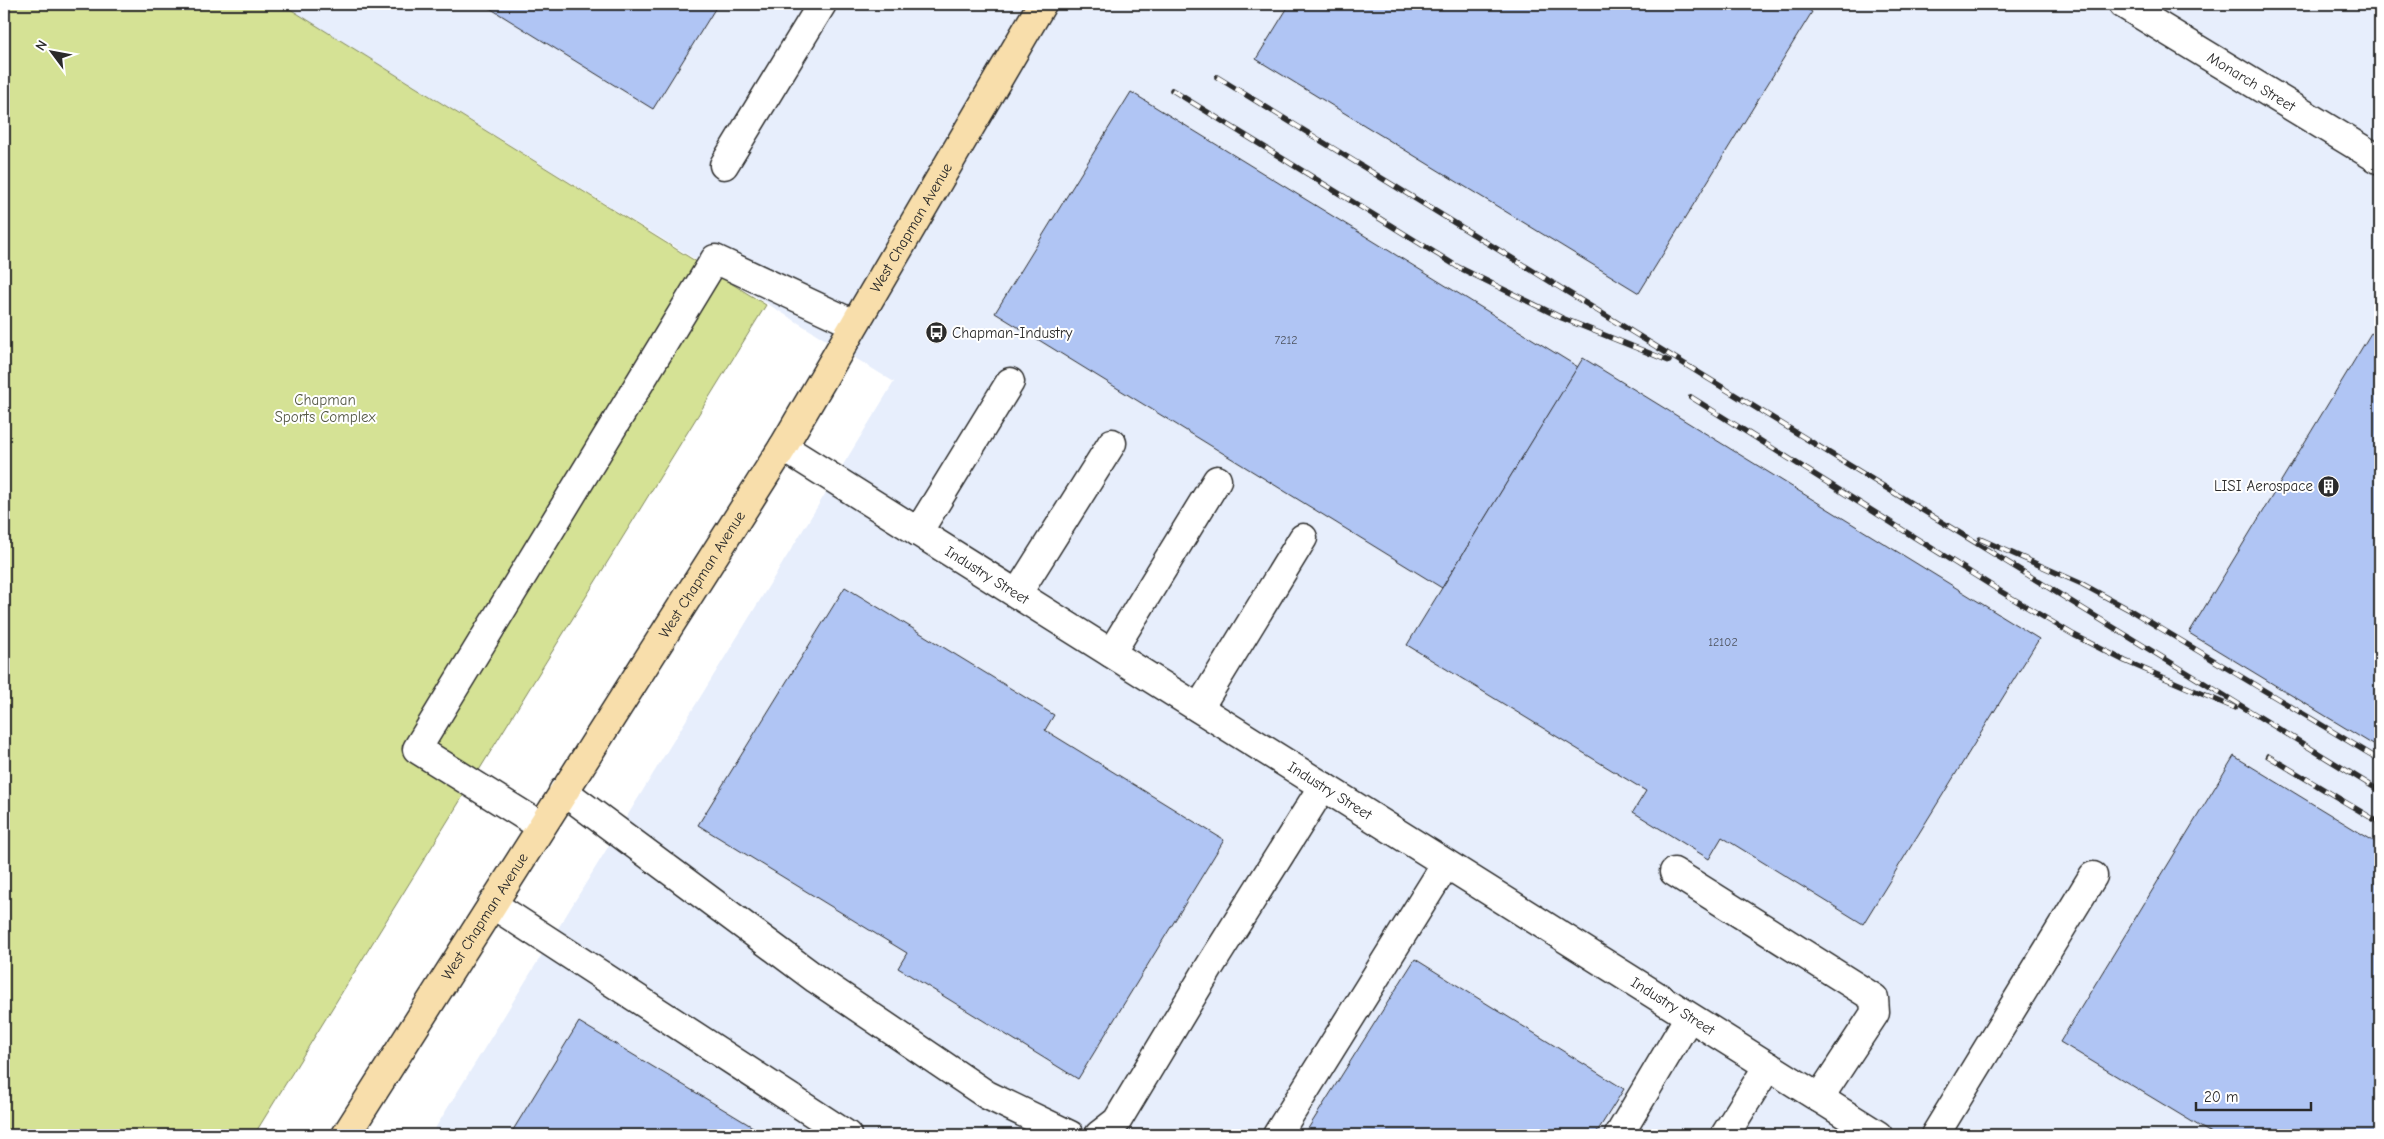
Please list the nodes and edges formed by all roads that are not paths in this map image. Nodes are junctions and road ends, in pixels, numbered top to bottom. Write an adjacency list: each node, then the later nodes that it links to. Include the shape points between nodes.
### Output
1 (822, 4): 5 (street)
2 (1042, 4): 6 (main road, West Chapman Avenue)
3 (2123, 4): 4 (street, Monarch Street)
4 (2380, 160)
5 (724, 165)
6 (854, 324): 9 (main road, West Chapman Avenue); 18 (street, via 715,259 416,749)
7 (1010, 382): 11 (street)
8 (1112, 443): 13 (street)
9 (783, 447): 11 (street, Industry Street); 17 (main road, West Chapman Avenue)
10 (1217, 480): 14 (street)
11 (918, 532): 13 (street, Industry Street)
12 (1303, 538): 15 (street)
13 (1018, 594): 14 (street, Industry Street)
14 (1111, 653): 15 (street, Industry Street)
15 (1199, 708): 16 (street, Industry Street)
16 (1323, 786): 19 (street, Industry Street); 29 (street, via 1117,1121)
17 (563, 791): 18 (main road, West Chapman Avenue); 28 (street, via 816,979 987,1095)
18 (541, 826): 22 (main road, West Chapman Avenue)
19 (1446, 864): 23 (street, Industry Street); 30 (street)
20 (1674, 872): 25 (street, via 1874,998 1875,1013)
21 (2093, 876): 34 (street)
22 (492, 904): 26 (main road, West Chapman Avenue); 27 (street)
23 (1689, 1017): 24 (street, Industry Street); 31 (street)
24 (1768, 1066): 25 (street, Industry Street); 32 (street)
25 (1819, 1098): 33 (street, Industry Street)
26 (346, 1135)
27 (847, 1135)
28 (1070, 1135)
29 (1099, 1135)
30 (1277, 1135)
31 (1619, 1135)
32 (1725, 1135)
33 (1878, 1135)
34 (1934, 1135)

